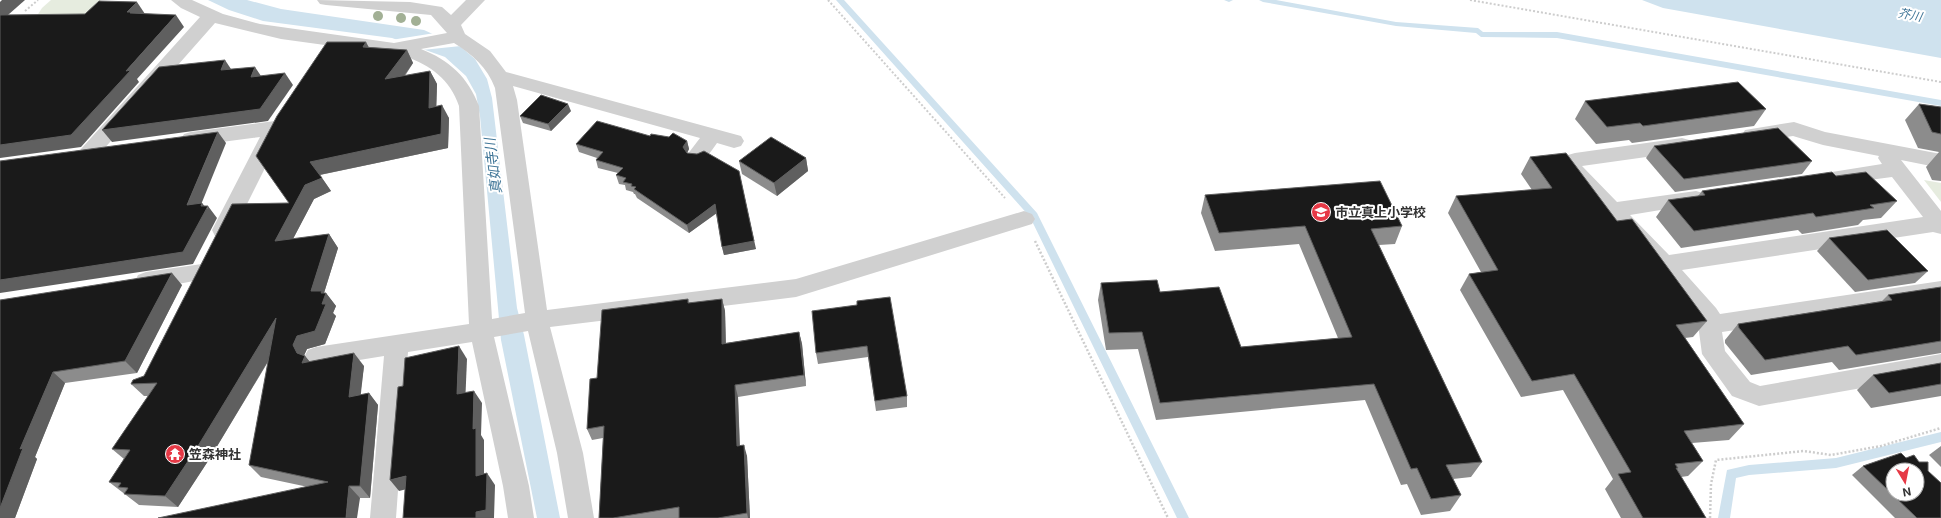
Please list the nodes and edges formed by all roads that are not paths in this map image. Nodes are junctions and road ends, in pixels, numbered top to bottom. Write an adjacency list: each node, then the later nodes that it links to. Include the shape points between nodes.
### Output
1 (180, 0): 4 (street)
2 (326, 0): 5 (street, via 436,11)
3 (476, 0): 5 (street)
4 (211, 16): 6 (street, via 330,47); 13 (street, via 80,155)
5 (452, 33): 6 (street); 7 (street, via 484,54)
6 (399, 47): 30 (street, via 444,68 461,85 466,95)
7 (499, 76): 8 (street); 28 (street, via 507,100)
8 (713, 135): 10 (street); 15 (street)
9 (1731, 138): 14 (street, via 1794,129)
10 (734, 141)
11 (173, 142): 23 (street, via 279,122)
12 (1700, 142): 20 (street, via 1575,160 1571,168)
13 (119, 149)
14 (1883, 151): 16 (street); 17 (street)
15 (697, 155)
16 (1941, 161)
17 (1897, 169): 18 (street); 22 (street)
18 (1820, 180)
19 (1712, 196): 20 (street)
20 (1611, 210): 24 (street)
21 (1024, 219): 28 (street, via 796,288)
22 (1940, 225): 24 (street)
23 (209, 258): 25 (street); 27 (street)
24 (1664, 264): 29 (street, via 1708,314)
25 (124, 284)
26 (1941, 290): 29 (street)
27 (192, 292)
28 (532, 321): 30 (street); 36 (street, via 570,453)
29 (1710, 325): 33 (street, via 1714,354 1741,389 1759,396)
30 (488, 329): 31 (street); 35 (street)
31 (397, 345): 32 (street); 34 (street)
32 (316, 357)
33 (1941, 364)
34 (383, 518)
35 (521, 518)
36 (581, 518)

